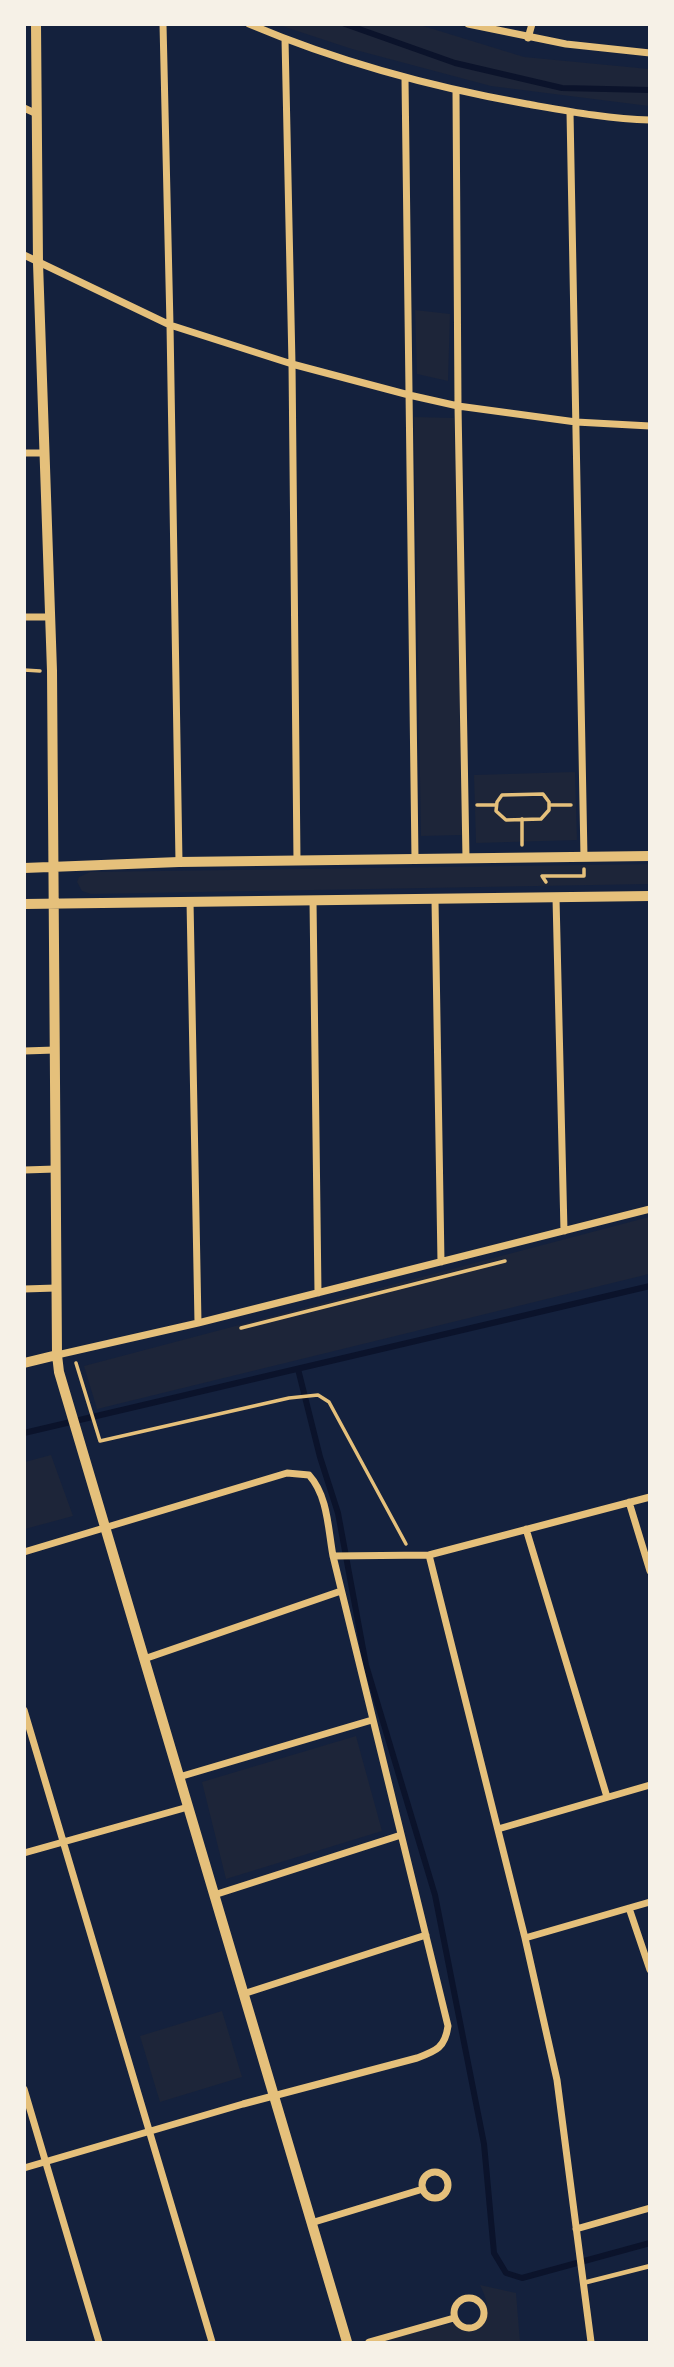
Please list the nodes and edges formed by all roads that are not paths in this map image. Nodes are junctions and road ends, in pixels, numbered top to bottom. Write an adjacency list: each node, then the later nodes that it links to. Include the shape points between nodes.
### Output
1 (36, 24): 13 (street)
2 (163, 24): 17 (street)
3 (249, 24): 7 (street)
4 (468, 24): 6 (street)
5 (532, 24): 6 (street)
6 (528, 38): 8 (street)
7 (285, 39): 9 (street); 18 (street)
8 (649, 53)
9 (405, 79): 10 (street); 19 (street)
10 (456, 91): 12 (street); 20 (street)
11 (24, 108): 13 (street)
12 (570, 112): 14 (street); 21 (street)
13 (37, 114): 16 (street)
14 (649, 120)
15 (24, 255): 16 (street)
16 (38, 263): 17 (street); 24 (street)
17 (170, 325): 18 (street); 32 (street)
18 (292, 364): 19 (street); 31 (street)
19 (409, 395): 20 (street); 29 (street)
20 (458, 406): 21 (street); 30 (street)
21 (576, 422): 22 (street); 28 (street)
22 (649, 426)
23 (24, 453): 24 (street)
24 (45, 453): 26 (street)
25 (24, 617): 26 (street)
26 (51, 617): 34 (street)
27 (649, 856): 28 (street)
28 (584, 857): 30 (street)
29 (415, 859): 30 (street); 31 (street)
30 (466, 859)
31 (297, 861): 32 (street)
32 (178, 862): 34 (street)
33 (24, 868): 34 (street)
34 (54, 868): 41 (street)
35 (649, 896): 36 (street)
36 (556, 898): 38 (street); 47 (street)
37 (313, 900): 38 (street); 39 (street); 51 (street)
38 (435, 900): 48 (street)
39 (190, 901): 41 (street); 52 (street)
40 (24, 904): 41 (street)
41 (54, 904): 42 (street)
42 (55, 1050): 43 (street); 44 (street)
43 (24, 1051)
44 (56, 1169): 45 (street); 49 (street)
45 (24, 1170)
46 (649, 1209): 47 (street)
47 (564, 1231): 48 (street)
48 (441, 1262): 51 (street)
49 (56, 1289): 50 (street); 53 (street)
50 (24, 1290)
51 (318, 1293): 52 (street)
52 (198, 1323): 53 (street)
53 (57, 1355): 54 (street); 57 (street)
54 (24, 1363)
55 (649, 1497): 56 (street)
56 (629, 1502): 58 (street); 62 (street)
57 (105, 1529): 59 (street); 61 (street, via 287,1472 309,1475 322,1494); 64 (street)
58 (526, 1529): 60 (street); 69 (street)
59 (24, 1552)
60 (429, 1555): 61 (street); 71 (street)
61 (333, 1556): 63 (street)
62 (649, 1571)
63 (341, 1591): 64 (street); 66 (street)
64 (144, 1659): 67 (street)
65 (24, 1710): 73 (street)
66 (372, 1720): 67 (street); 72 (street)
67 (179, 1777): 70 (street)
68 (649, 1784): 69 (street)
69 (607, 1797): 71 (street)
70 (188, 1807): 73 (street); 75 (street)
71 (498, 1829): 79 (street)
72 (401, 1835): 75 (street); 78 (street)
73 (64, 1842): 74 (street); 84 (street)
74 (24, 1853)
75 (214, 1895): 81 (street)
76 (649, 1902): 77 (street)
77 (629, 1908): 79 (street); 80 (street)
78 (426, 1935): 81 (street); 83 (street, via 448,2026 442,2045 425,2055)
79 (525, 1938): 90 (street, via 557,2080)
80 (649, 1970)
81 (243, 1994): 83 (street)
82 (24, 2089): 85 (street)
83 (274, 2097): 84 (street); 89 (street)
84 (149, 2132): 85 (street); 95 (street)
85 (46, 2161): 86 (street); 94 (street)
86 (24, 2168)
87 (423, 2189): 89 (street)
88 (649, 2208): 90 (street)
89 (311, 2223): 96 (street)
90 (576, 2229): 92 (street)
91 (649, 2266): 92 (lane)
92 (583, 2279): 98 (street)
93 (454, 2318): 93 (street, via 464,2328 477,2326 483,2308 473,2299 460,2301); 97 (street)
94 (99, 2343)
95 (212, 2343)
96 (347, 2343)
97 (369, 2343)
98 (591, 2343)

